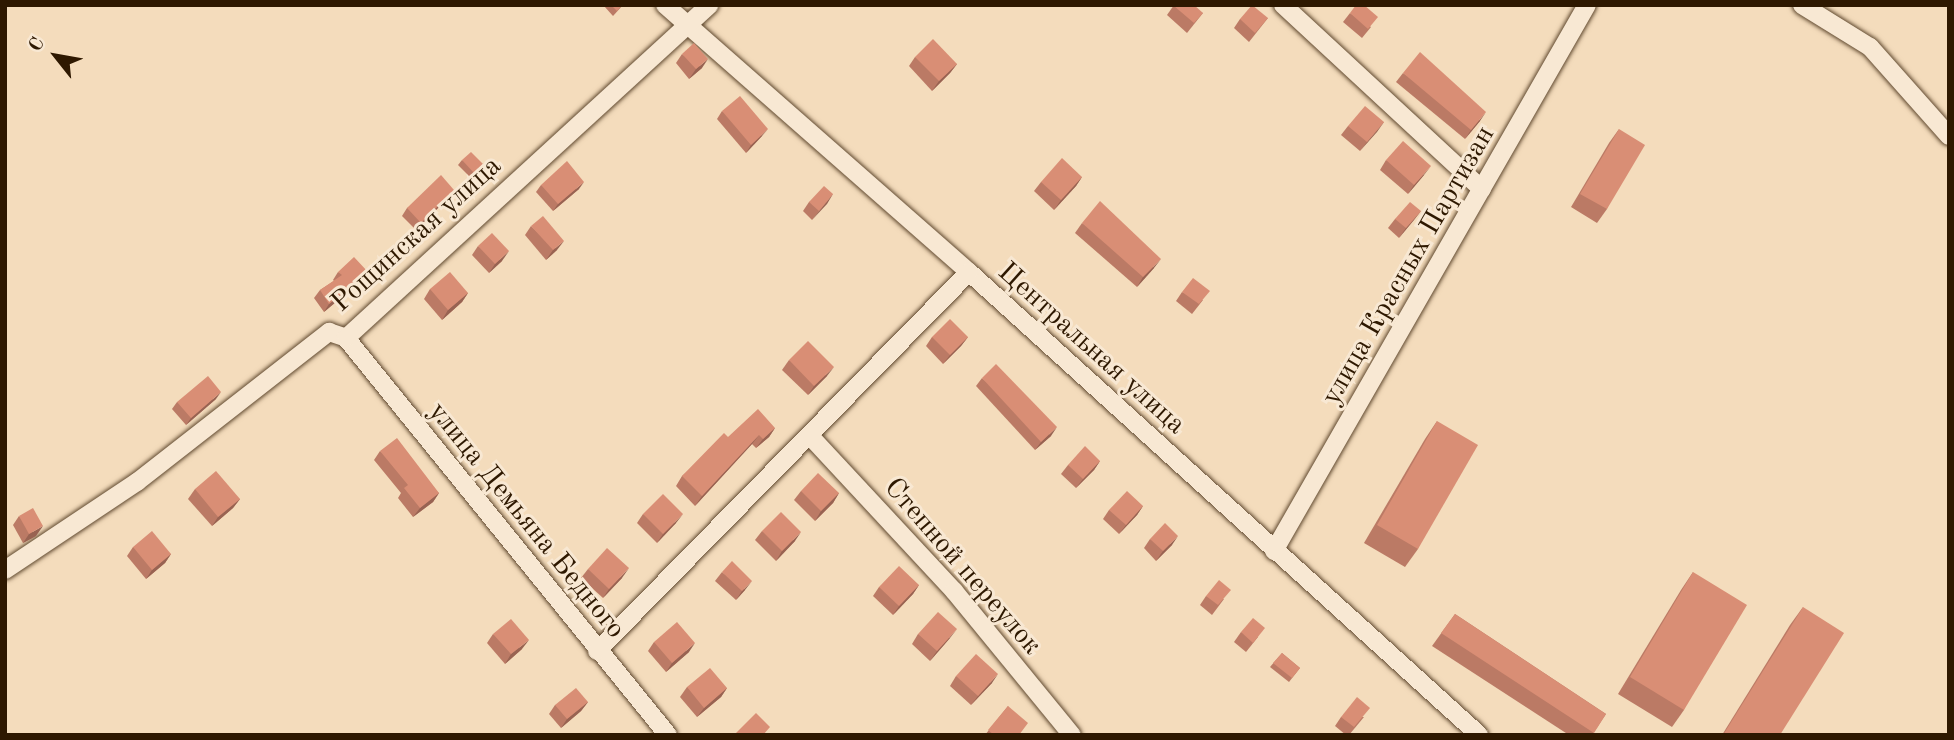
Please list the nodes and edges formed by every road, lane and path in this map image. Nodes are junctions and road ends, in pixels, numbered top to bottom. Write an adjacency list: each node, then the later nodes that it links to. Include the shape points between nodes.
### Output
1 (665, 5): 6 (street, Центральная улица)
2 (709, 5): 6 (street, Рощинская улица)
3 (1283, 5): 8 (street)
4 (1587, 5): 8 (street, улица Красных Партизан)
5 (1802, 5): 7 (street, via 1870,47)
6 (685, 25): 9 (street, Центральная улица); 10 (street, Рощинская улица)
7 (1949, 136)
8 (1482, 189): 12 (street, улица Красных Партизан)
9 (969, 272): 11 (street); 12 (street, Центральная улица)
10 (346, 338): 13 (street, Рощинская улица, via 330,332 137,482); 14 (street, улица Демьяна Бедного)
11 (810, 436): 14 (street); 16 (street, Степной переулок, via 954,591)
12 (1274, 551): 17 (street, Центральная улица)
13 (5, 570)
14 (597, 651): 15 (street, улица Демьяна Бедного)
15 (668, 735)
16 (1072, 735)
17 (1479, 735)

